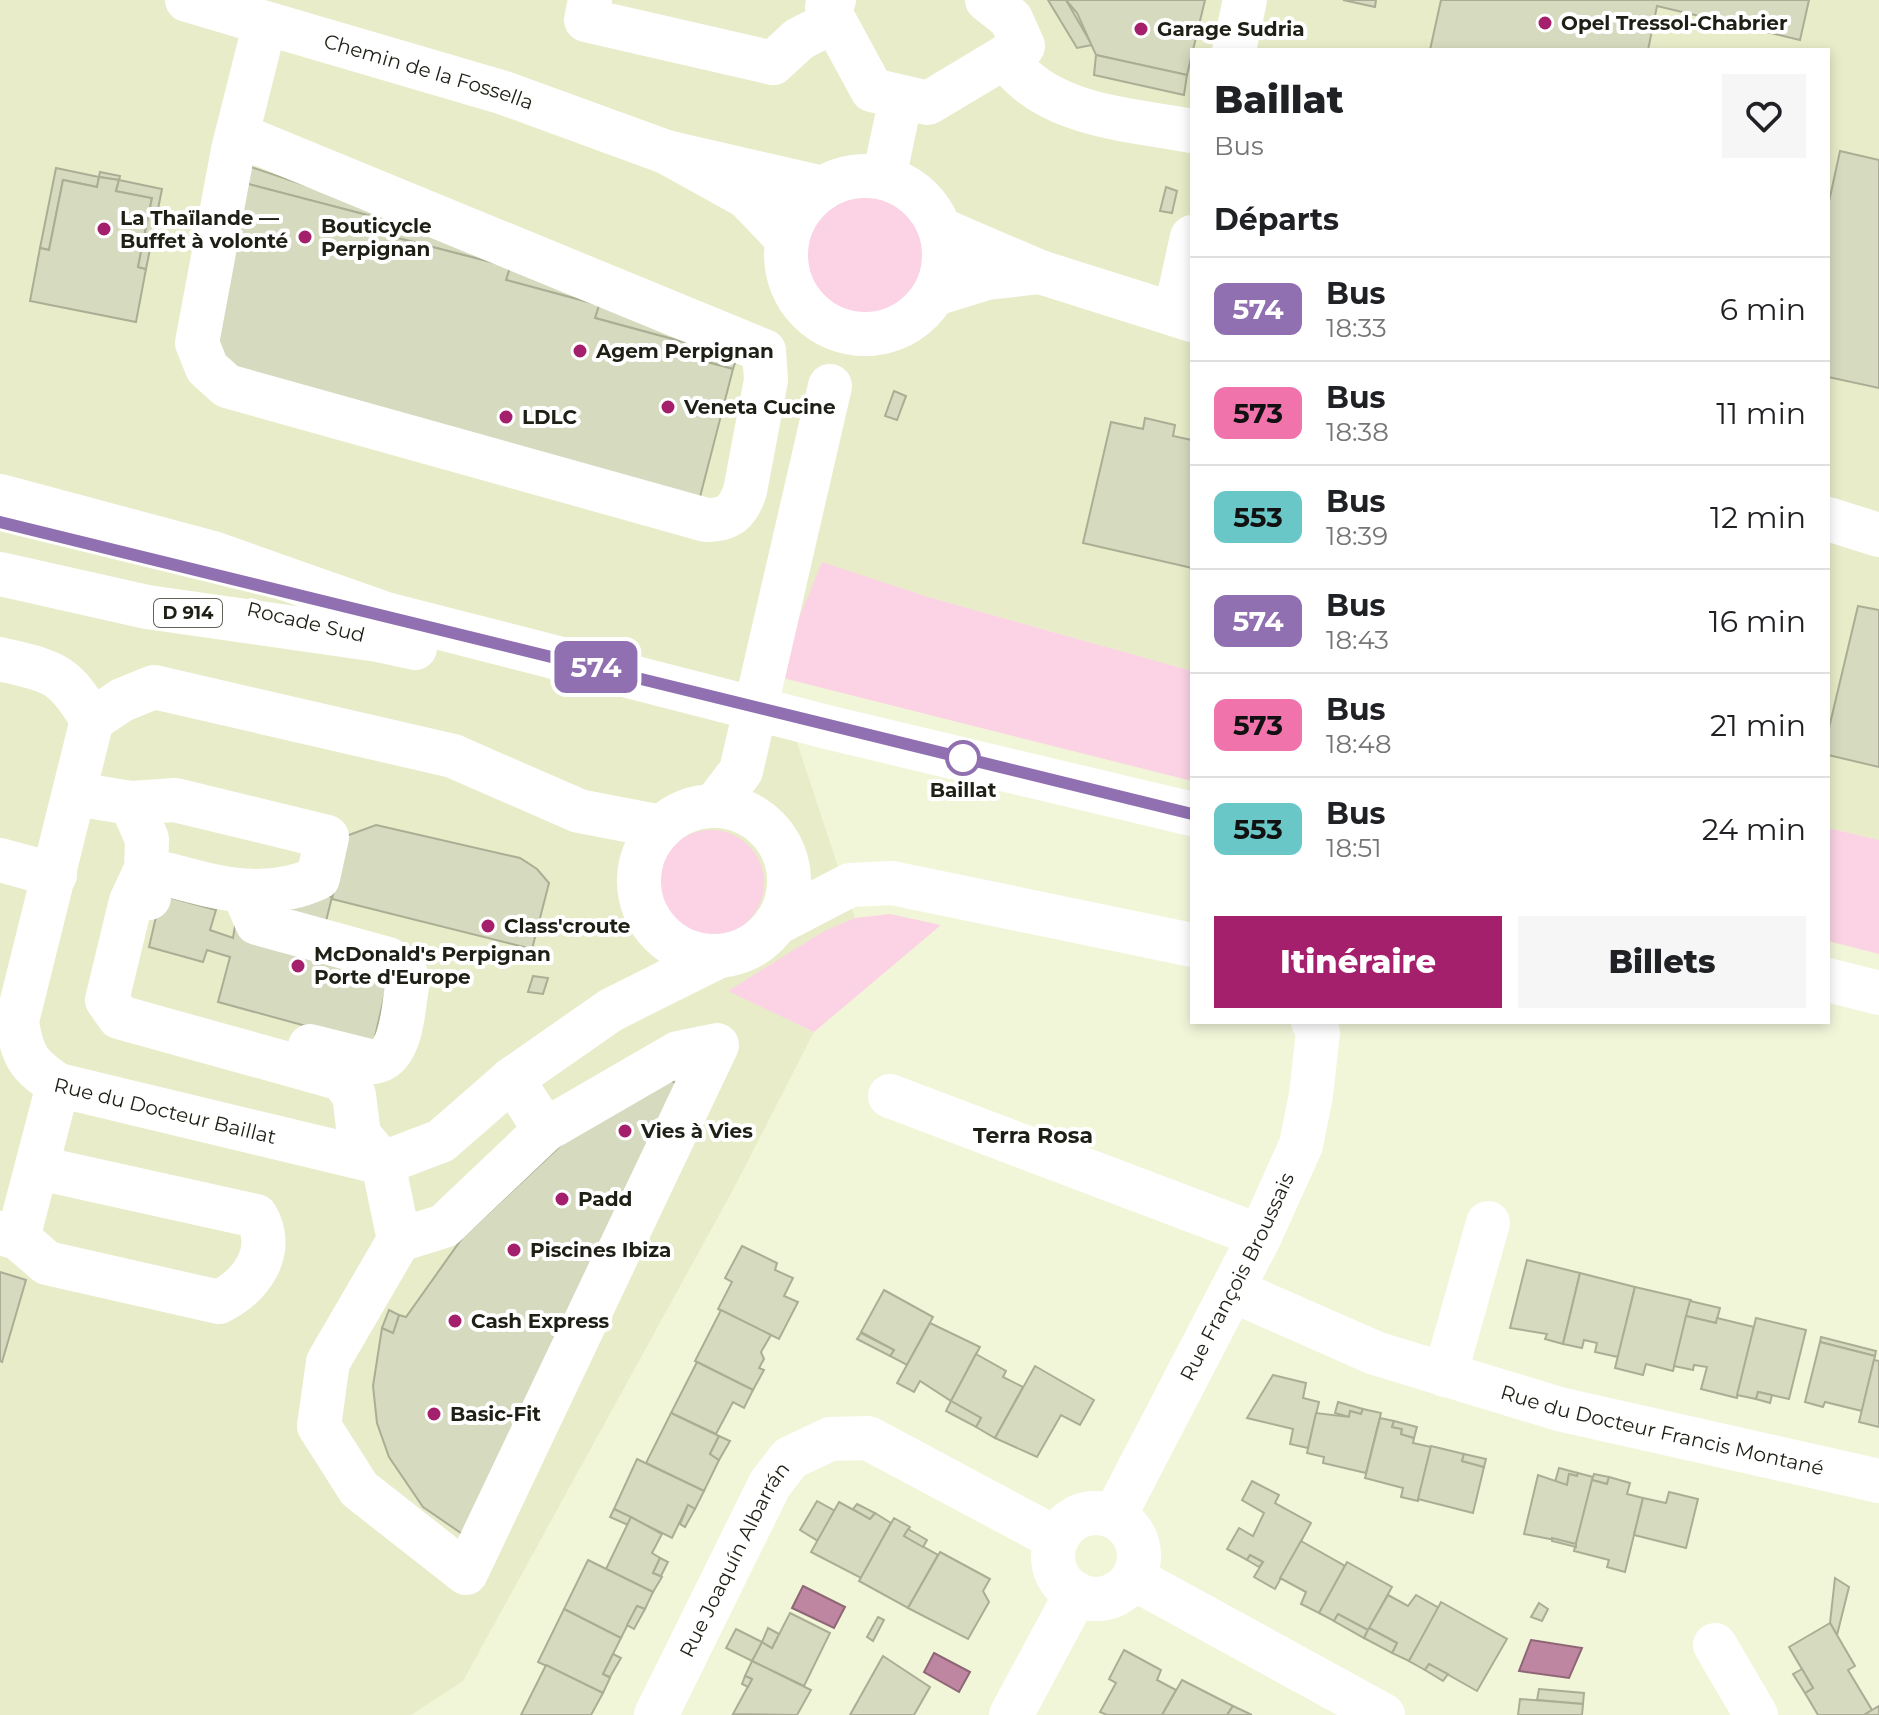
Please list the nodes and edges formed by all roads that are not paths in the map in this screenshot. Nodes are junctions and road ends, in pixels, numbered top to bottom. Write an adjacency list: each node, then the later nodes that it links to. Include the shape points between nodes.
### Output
1 (187, 0): 6 (street, Chemin de la Fossella)
2 (590, 0): 5 (street, via 586,20 773,63)
3 (1245, 0): 7 (street)
4 (996, 3): 8 (street, via 1011,19 1023,46)
5 (834, 10): 9 (street, via 872,90)
6 (278, 27): 11 (street); 12 (street, Chemin de la Fossella, via 504,93)
7 (1234, 48)
8 (1005, 57): 9 (street, via 928,103); 10 (street, via 1019,77 1059,103)
9 (901, 98): 13 (street)
10 (1190, 131)
11 (251, 140): 11 (street, via 197,343 207,368 227,386 706,520 723,520 739,508 745,491 730,494 725,484 764,351)
12 (666, 152): 14 (street, Chemin de la Fossella); 16 (street, Chemin de la Fossella, via 747,197)
13 (884, 178): 14 (street, via 845,178); 15 (street, via 914,191)
14 (823, 188): 16 (street, via 807,201)
15 (942, 230): 18 (street); 19 (street, via 943,274)
16 (787, 239): 20 (street, via 789,280)
17 (1190, 255): 21 (street)
18 (1040, 272): 19 (street, via 987,278); 21 (street)
19 (935, 294): 22 (street, via 895,329)
20 (813, 314): 22 (street, via 849,333); 23 (street)
21 (1183, 317)
22 (869, 333): 23 (street)
23 (830, 386): 34 (street)
24 (0, 496): 30 (street, D 914, via 213,553)
25 (1830, 520): 27 (street)
26 (0, 522): 30 (street, Rocade Sud)
27 (1879, 535)
28 (0, 549): 30 (street, Rocade Sud)
29 (0, 574): 30 (street, D 914, via 147,607)
30 (382, 627): 33 (street, D 914)
31 (0, 659): 32 (street, via 54,672 75,691)
32 (92, 720): 35 (street, Rue du Docteur Baillat); 38 (street, via 154,687 453,756)
33 (830, 738): 39 (street, D 914); 42 (street, D 914)
34 (741, 771): 37 (street); 40 (street)
35 (75, 794): 36 (street); 47 (street, Rue du Docteur Baillat)
36 (131, 803): 45 (street, via 147,839); 49 (street, via 175,800 327,837 318,878 292,890)
37 (715, 805): 40 (street); 41 (street, via 687,811)
38 (579, 811): 41 (street); 46 (street)
39 (1190, 814)
40 (757, 819): 43 (street)
41 (662, 827): 46 (street, via 646,848)
42 (1190, 836)
43 (784, 852): 48 (street); 51 (street, via 787,900)
44 (0, 860): 47 (street)
45 (146, 869): 49 (street); 49 (street, via 149,902 131,980 135,998 149,1007 374,1062 394,1052 408,980 404,970 388,959 257,923); 62 (street, via 131,901 107,1000 119,1017 342,1079 354,1095 359,1135)
46 (639, 874): 50 (street, via 641,899)
47 (55, 875): 59 (street, Rue du Docteur Baillat, via 17,1021 21,1051)
48 (850, 885): 51 (street); 52 (street, via 892,883)
49 (244, 893)
50 (651, 922): 53 (street, via 680,948); 56 (street, via 638,974)
51 (777, 923): 53 (street, via 742,951)
52 (1190, 945)
53 (719, 956): 56 (street)
54 (1830, 981): 55 (street)
55 (1879, 993)
56 (611, 1010): 58 (street)
57 (1314, 1024): 66 (street, Rue François Broussais, via 1318,1032 1301,1145)
58 (512, 1079): 61 (street); 62 (street, via 441,1141)
59 (58, 1085): 62 (street, Rue du Docteur Baillat); 63 (street)
60 (890, 1096): 66 (street)
61 (545, 1130): 67 (street, via 444,1226); 67 (street, via 678,1053 717,1045 466,1573 359,1489 319,1426 328,1362)
62 (383, 1163): 67 (street)
63 (39, 1168): 65 (street); 65 (street, via 256,1216 264,1229 263,1251 253,1278 219,1302 47,1263)
64 (1488, 1223): 69 (street)
65 (9, 1236)
66 (1260, 1236): 68 (street, Rue François Broussais)
67 (399, 1240)
68 (1232, 1290): 69 (street, Rue du Docteur Francis Montané, via 1375,1353); 71 (street, Rue François Broussais)
69 (1445, 1375): 70 (street, Rue du Docteur Francis Montané, via 1559,1409)
70 (1879, 1481)
71 (1114, 1517): 72 (street, via 1087,1514 1074,1519); 73 (street, via 1126,1525 1139,1551)
72 (1057, 1539): 74 (street, via 1058,1577); 76 (street, Rue Joaquín Albarrán, via 868,1438 830,1439 790,1458 770,1484)
73 (1133, 1578): 74 (street, via 1125,1589 1102,1599); 78 (street)
74 (1076, 1594): 77 (street)
75 (1715, 1645): 79 (street)
76 (656, 1715)
77 (1011, 1715)
78 (1383, 1715)
79 (1756, 1715)

